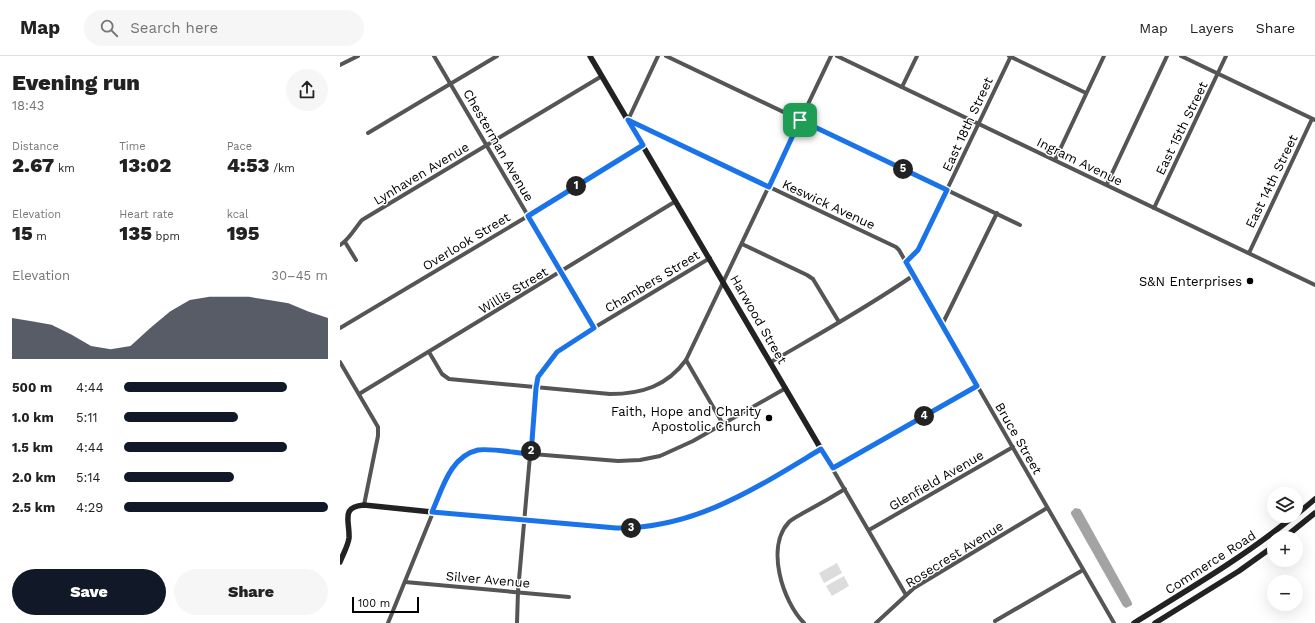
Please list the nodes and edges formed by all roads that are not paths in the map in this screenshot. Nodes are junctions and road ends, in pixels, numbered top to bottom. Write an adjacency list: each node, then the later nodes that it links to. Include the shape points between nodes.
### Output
1 (358, 56): 15 (street)
2 (434, 56): 18 (street, Chesterman Avenue)
3 (497, 56): 18 (street)
4 (590, 56): 17 (street, Harwood Street)
5 (658, 56): 22 (street)
6 (666, 56): 23 (street)
7 (831, 56): 23 (street)
8 (837, 56): 19 (street, Ingram Avenue)
9 (917, 56): 19 (street)
10 (1010, 56): 20 (street); 24 (street, East 18th Street)
11 (1104, 56): 20 (street)
12 (1167, 56): 29 (street)
13 (1181, 56): 16 (street)
14 (1226, 56): 16 (street, East 15th Street)
15 (340, 65)
16 (1218, 73): 21 (street); 33 (street, East 15th Street)
17 (602, 76): 22 (street, Harwood Street); 26 (street, Lynhaven Avenue)
18 (451, 84): 25 (street); 26 (street, Chesterman Avenue)
19 (902, 87): 24 (street, Ingram Avenue)
20 (1086, 93): 28 (street)
21 (1314, 119): 40 (street, East 14th Street)
22 (628, 120): 27 (street, Harwood Street); 30 (street, Keswick Avenue)
23 (800, 120): 30 (street); 31 (street)
24 (978, 123): 28 (street, Ingram Avenue); 31 (street, East 18th Street)
25 (368, 133)
26 (487, 145): 35 (street, Chesterman Avenue); 37 (street, Lynhaven Avenue, via 362,220)
27 (643, 145): 32 (street, Harwood Street); 35 (street, Overlook Street)
28 (1055, 160): 29 (street, Ingram Avenue)
29 (1107, 184): 33 (street, Ingram Avenue)
30 (769, 187): 38 (street); 43 (street, Keswick Avenue, via 896,247)
31 (947, 190): 34 (street); 43 (street, East 18th Street, via 918,250)
32 (676, 201): 41 (street, Harwood Street); 44 (street, Willis Street)
33 (1154, 208): 40 (street, Ingram Avenue)
34 (997, 213): 36 (street); 49 (street)
35 (528, 216): 44 (street, Chesterman Avenue); 50 (street, Overlook Street)
36 (1020, 225)
37 (345, 242): 39 (street, Lynhaven Avenue); 42 (street)
38 (742, 244): 46 (street); 48 (street, via 813,279)
39 (340, 246)
40 (1249, 252): 47 (street, Ingram Avenue)
41 (710, 258): 46 (street, Harwood Street); 51 (street, Chambers Street)
42 (356, 260)
43 (906, 262): 45 (street, Bruce Street)
44 (562, 272): 51 (street, Chesterman Avenue); 52 (street, Willis Street)
45 (914, 275): 48 (street); 49 (street, Bruce Street)
46 (724, 281): 53 (street); 55 (street, Harwood Street)
47 (1315, 284)
48 (839, 322): 55 (street)
49 (942, 325): 57 (street, Bruce Street)
50 (340, 328)
51 (594, 328): 58 (street, Chambers Street, via 557,352 540,375)
52 (429, 352): 58 (street, via 442,374 449,379); 60 (street, Willis Street)
53 (686, 360): 58 (street, via 659,384 634,393 610,394); 61 (street)
54 (340, 362): 56 (street)
55 (771, 362): 59 (street, Harwood Street)
56 (342, 368): 60 (street)
57 (977, 386): 62 (street, Bruce Street); 65 (street)
58 (536, 388): 64 (street, Chambers Street)
59 (786, 388): 61 (street); 63 (street, Harwood Street)
60 (359, 394): 68 (street, via 374,419 378,432)
61 (723, 424): 64 (street, via 678,449 640,460 618,461)
62 (1013, 447): 69 (street, Bruce Street); 75 (street, Glenfield Avenue)
63 (821, 449): 65 (street, Harwood Street); 73 (street, via 743,495 679,520 650,526 620,528)
64 (531, 454): 71 (street, via 478,450 462,457 453,466); 73 (street, Chambers Street)
65 (833, 468): 66 (street, Harwood Street)
66 (845, 489): 75 (street, Harwood Street); 87 (street, via 790,521 782,532 778,546 780,577 791,605)
67 (1315, 499): 70 (street, Commerce Road)
68 (364, 505): 71 (street); 78 (street, via 347,512 348,539)
69 (1047, 508): 79 (street, Bruce Street); 82 (street, Rosecrest Avenue)
70 (1303, 509)
71 (432, 512): 73 (street); 80 (street)
72 (1315, 513): 76 (street)
73 (524, 520): 81 (street, Chambers Street)
74 (1285, 523): 90 (street, Commerce Road, via 1236,560)
75 (869, 530): 82 (street, Harwood Street)
76 (1293, 531)
77 (1267, 551): 91 (street, Commerce Road)
78 (340, 562)
79 (1083, 570): 84 (street); 89 (street, Bruce Street)
80 (405, 582): 81 (street, Silver Avenue); 85 (street)
81 (518, 592): 83 (street, Silver Avenue); 86 (street, Chambers Street)
82 (906, 595): 88 (street, Rosecrest Avenue)
83 (569, 597)
84 (995, 621)
85 (388, 623)
86 (517, 623)
87 (804, 623)
88 (876, 623)
89 (1114, 623)
90 (1134, 623)
91 (1155, 623)

